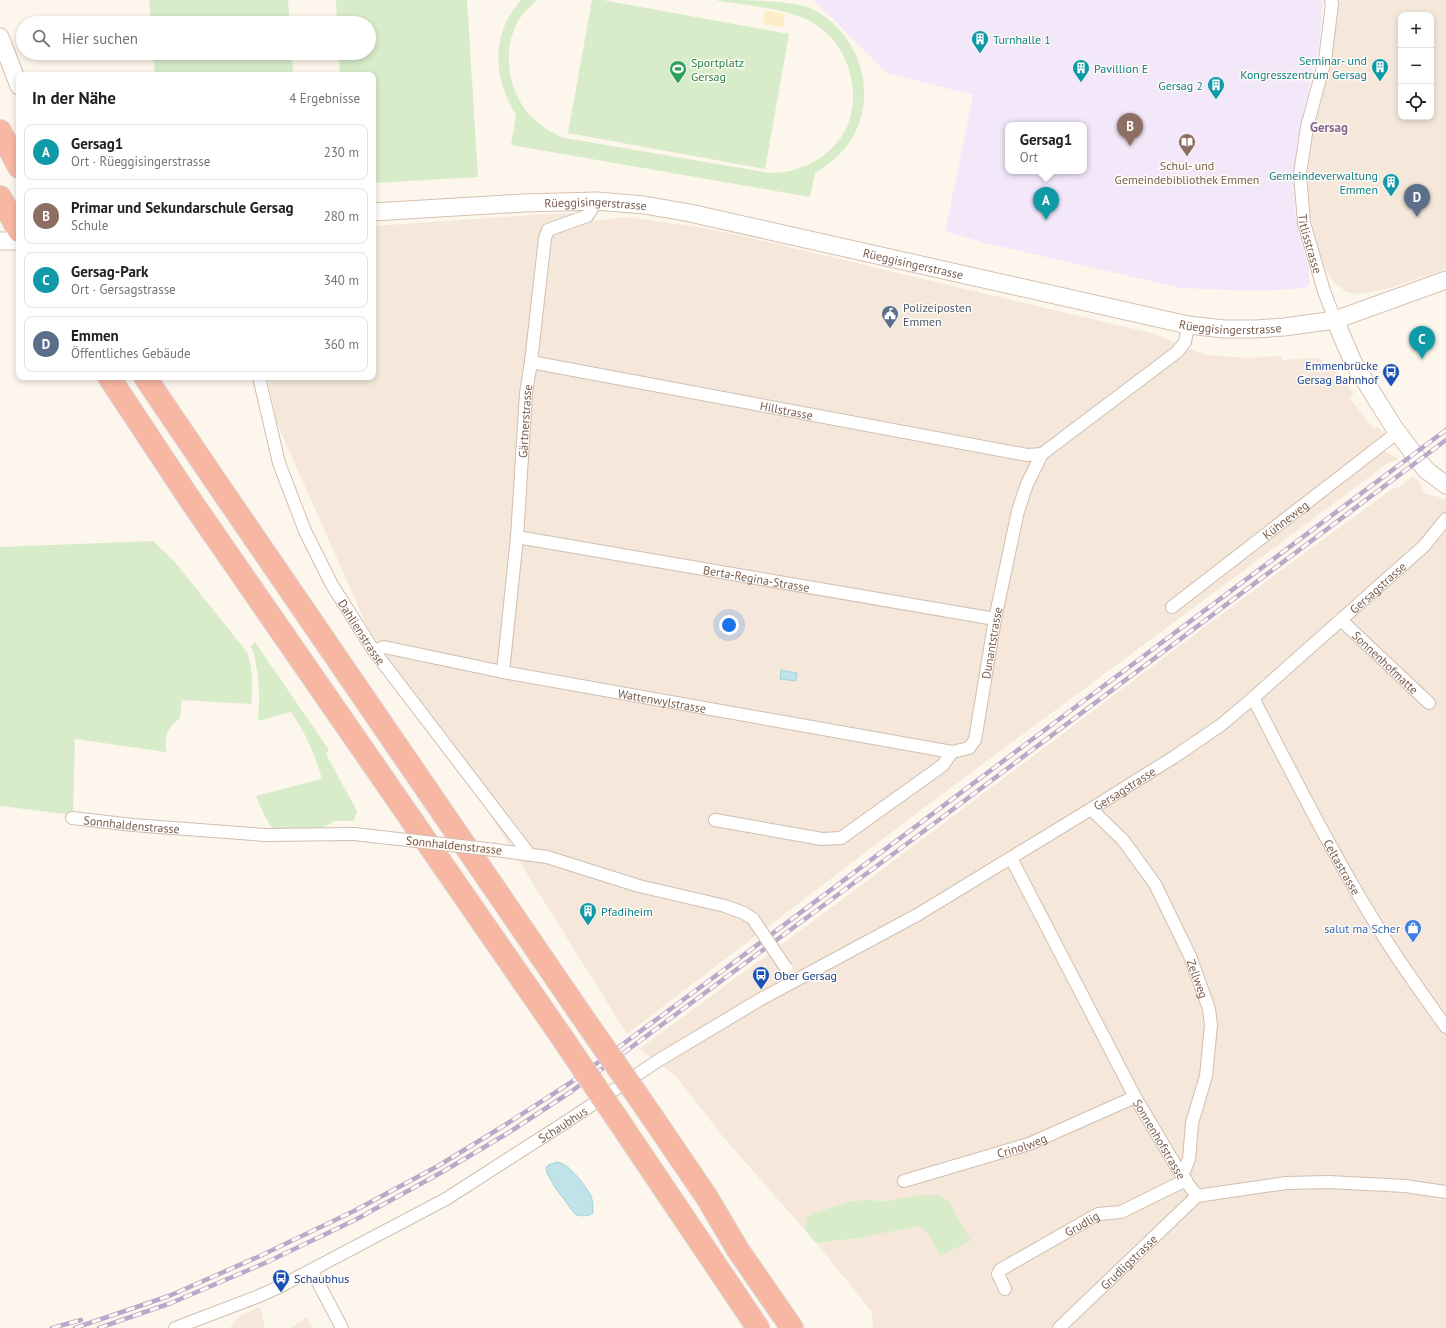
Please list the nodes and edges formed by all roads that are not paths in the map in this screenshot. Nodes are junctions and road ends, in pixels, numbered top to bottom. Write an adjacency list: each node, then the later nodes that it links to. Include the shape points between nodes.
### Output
1 (1331, 0): 13 (street, Titlisstrasse, via 1325,60 1307,127 1300,174 1304,223)
2 (0, 37): 3 (street)
3 (16, 78)
4 (0, 131): 5 (highway)
5 (16, 161)
6 (0, 197): 9 (highway)
7 (597, 201): 8 (street, Rüeggisingerstrasse); 14 (street, Rüeggisingerstrasse, via 644,205 690,213); 15 (street, Gärtnerstrasse, via 586,216 548,230)
8 (376, 212)
9 (16, 225)
10 (0, 241): 11 (street)
11 (16, 241)
12 (1446, 280): 13 (street, Rüeggisingerstrasse)
13 (1335, 320): 14 (street, Rüeggisingerstrasse, via 1256,329); 19 (street, via 1353,362)
14 (1188, 325): 20 (street, Dunantstrasse, via 1185,342 1177,352)
15 (531, 362): 20 (street, Hillstrasse, via 1027,455); 23 (street, Gärtnerstrasse, via 526,393)
16 (111, 380): 50 (highway, bridge, via 191,502 561,1036)
17 (148, 380): 44 (highway, bridge)
18 (259, 380): 27 (street, Dahlienstrasse, via 279,463 305,531 332,584)
19 (1398, 432): 21 (street, via 1426,470); 24 (street, Kühneweg)
20 (1042, 454): 25 (street, Dunantstrasse, via 1027,484 1018,511)
21 (1446, 485)
22 (1446, 519): 26 (street, Gersagstrasse, via 1424,546)
23 (517, 537): 25 (street, Berta-Regina-Strasse); 28 (street, Gärtnerstrasse)
24 (1172, 607)
25 (995, 619): 31 (street, Dunantstrasse, via 975,740 969,748)
26 (1342, 621): 29 (street, Gersagstrasse); 30 (street, Sonnenhofmatte)
27 (374, 651): 28 (street, Wattenwylstrasse, via 384,647); 35 (street, Dahlienstrasse)
28 (503, 672): 31 (street, Wattenwylstrasse)
29 (1254, 698): 32 (street, Gersagstrasse, via 1221,725); 39 (street, Celtastrasse, via 1302,794 1374,922 1414,984)
30 (1429, 703)
31 (952, 752): 34 (street, via 943,765 841,838 822,839)
32 (1091, 809): 36 (street, Gersagstrasse); 41 (street, Zellweg, via 1123,840 1155,884 1190,956 1209,1009 1211,1025 1206,1076 1192,1123 1190,1159)
33 (72, 818): 35 (street, Sonnhaldenstrasse, bridge, via 265,835 354,834)
34 (714, 820)
35 (529, 854): 37 (street, Sonnhaldenstrasse, bridge, via 744,913 753,919)
36 (1011, 858): 37 (street, Gersagstrasse, via 917,914); 40 (street, Sonnenhofstrasse)
37 (794, 981): 38 (street, Gersagstrasse)
38 (761, 999): 46 (street, Schaubhus, via 659,1060 446,1199)
39 (1446, 1027)
40 (1135, 1097): 41 (street, Sonnenhofstrasse); 42 (street, Crinolweg, via 1029,1144)
41 (1184, 1178): 45 (street, Sonnenhofstrasse); 47 (street, Grudlig, via 1121,1212 1098,1214 1000,1270 998,1274)
42 (904, 1181)
43 (1446, 1192): 45 (street, via 1405,1186 1322,1182 1286,1183)
44 (706, 1196): 51 (highway, via 738,1250); 52 (highway, via 738,1227)
45 (1197, 1196): 53 (street, Grudligstrasse)
46 (312, 1271): 48 (street, Schaubhus, via 259,1296); 49 (street)
47 (1005, 1289)
48 (175, 1328)
49 (342, 1328)
50 (758, 1328)
51 (792, 1328)
52 (807, 1328)
53 (1059, 1328)

